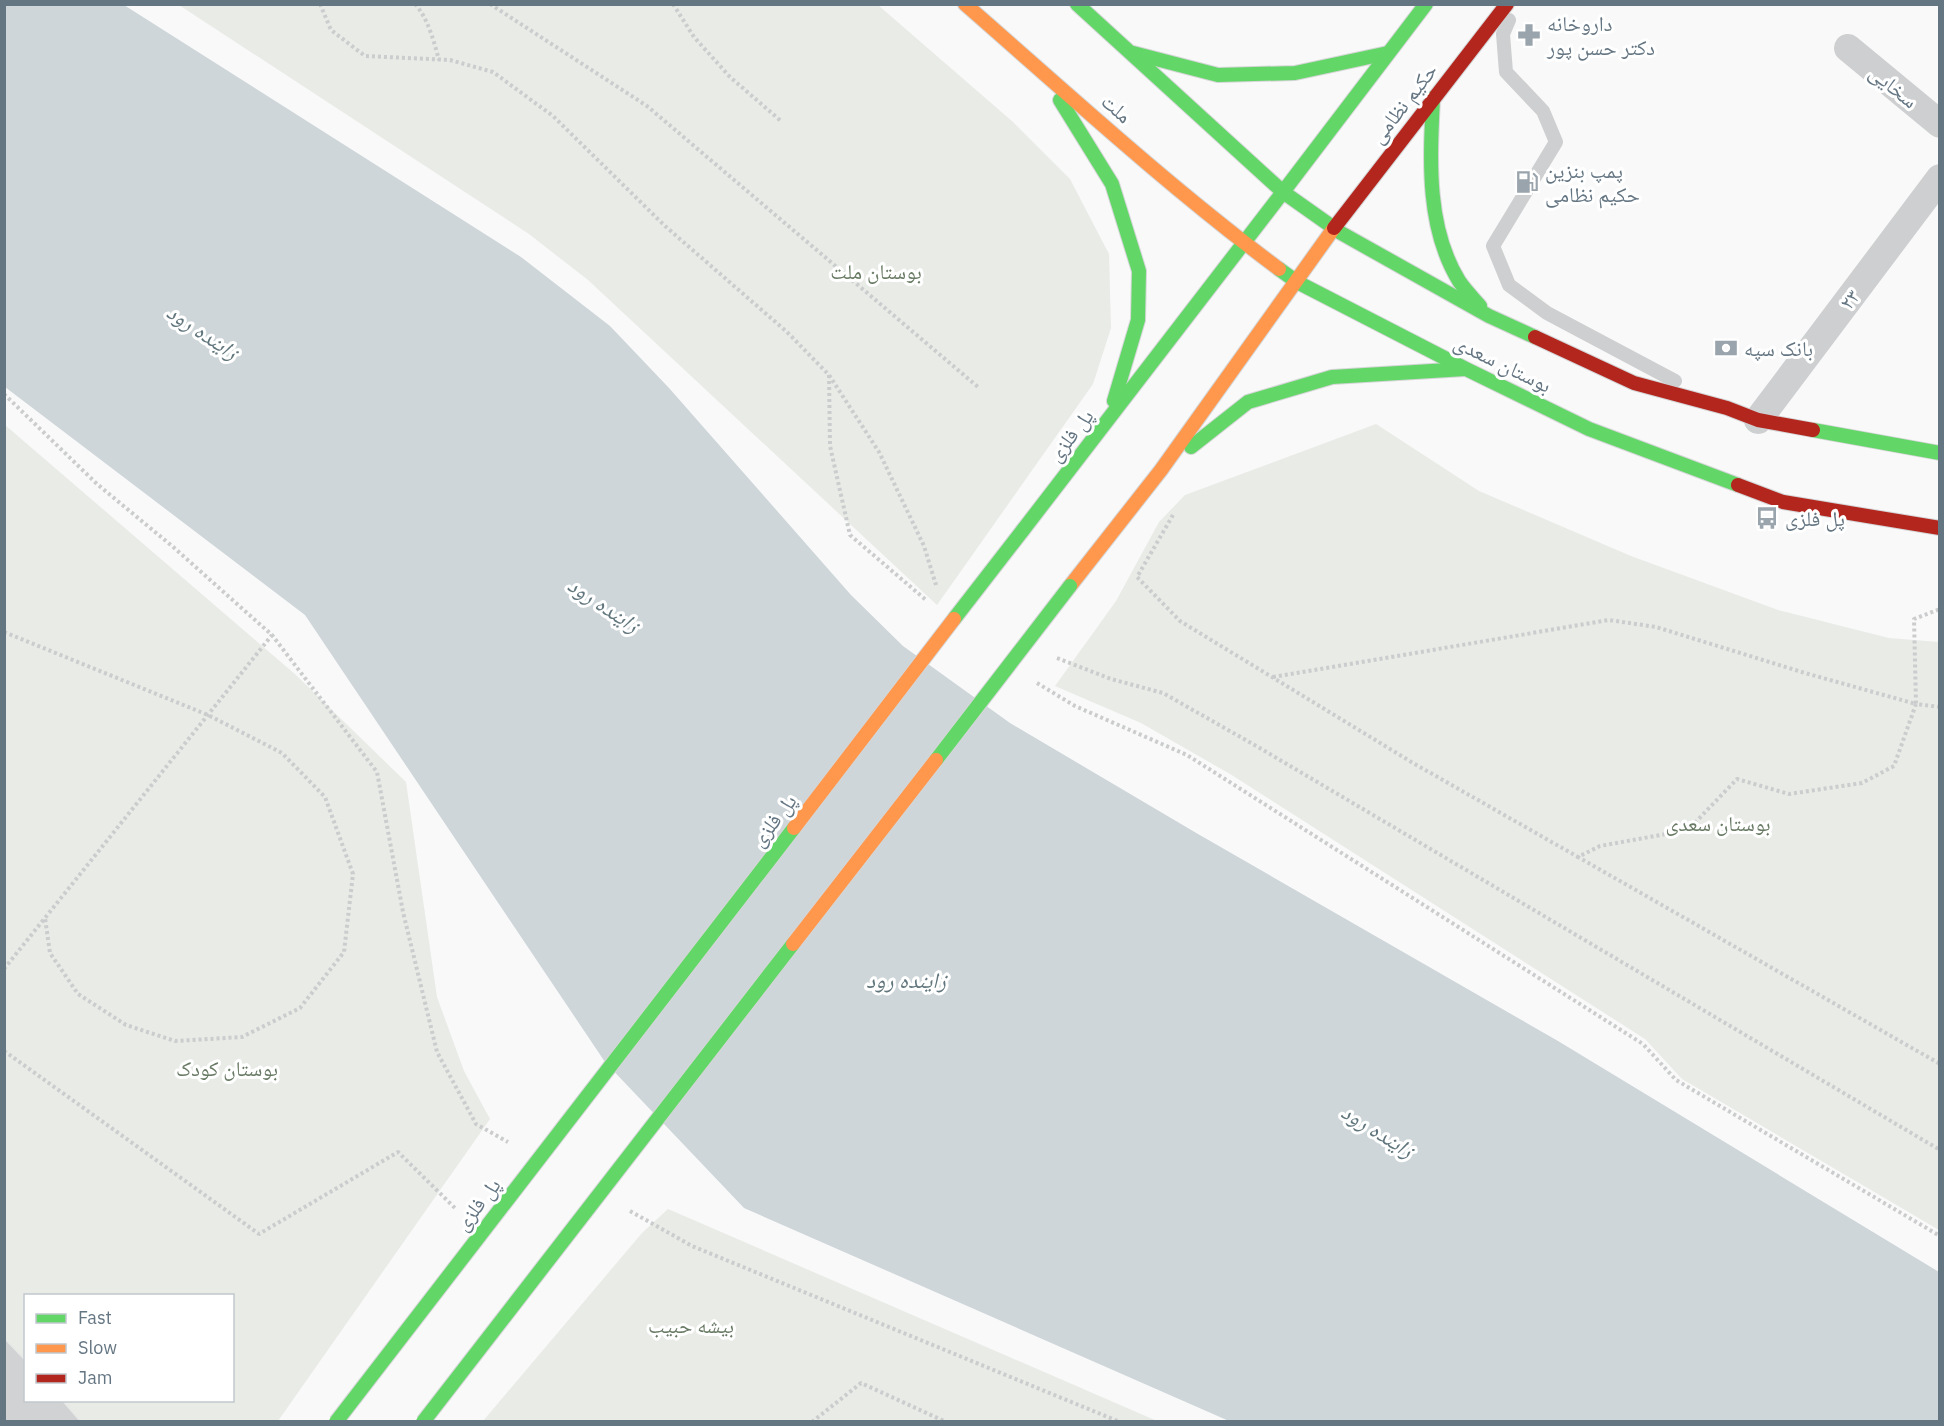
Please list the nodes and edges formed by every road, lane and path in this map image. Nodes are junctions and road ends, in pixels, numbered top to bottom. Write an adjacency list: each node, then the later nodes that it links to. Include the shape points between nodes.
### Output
1 (320, 4): 13 (path, via 331,30 365,56)
2 (415, 4): 13 (path)
3 (489, 4): 26 (path, via 646,106)
4 (673, 4): 16 (path, via 694,37 730,77)
5 (965, 4): 14 (main road, ملت)
6 (1077, 4): 11 (main road)
7 (1426, 4): 12 (main road, حکیم نظامی)
8 (1507, 4): 15 (main road, حکیم نظامی)
9 (1514, 4): 29 (lane, via 1503,34 1506,72 1543,111 1556,142 1493,246 1509,285 1547,314)
10 (1848, 48): 17 (street, سخایی)
11 (1128, 52): 12 (main road, via 1218,75 1295,73); 19 (main road)
12 (1388, 53): 19 (main road, حکیم نظامی)
13 (439, 60): 25 (path, via 493,72 553,116 665,226 787,332)
14 (1043, 73): 21 (main road, ملت); 30 (main road, via 1112,184 1139,272 1138,320)
15 (1433, 98): 20 (main road, حکیم نظامی); 23 (main road, via 1430,166 1437,233 1459,281)
16 (781, 121)
17 (1940, 123)
18 (1940, 178): 31 (street, ۲۳)
19 (1283, 192): 20 (main road, بوستان سعدی); 21 (main road, حکیم نظامی)
20 (1334, 228): 22 (main road, حکیم نظامی); 23 (main road, بوستان سعدی)
21 (1243, 242): 22 (main road, ملت); 30 (main road, پل فلزی)
22 (1297, 282): 24 (main road, بوستان سعدی); 33 (main road)
23 (1489, 316): 29 (main road, بوستان سعدی, via 1634,384)
24 (1466, 369): 33 (main road, via 1332,377 1248,402); 34 (main road, بوستان سعدی, via 1589,429 1783,502)
25 (829, 375): 36 (path, via 879,452 924,546); 37 (path, via 830,446 850,535)
26 (978, 387)
27 (7, 396): 28 (path); 45 (path, via 97,484 272,635)
28 (4, 402)
29 (1727, 408): 31 (main road, بوستان سعدی)
30 (1108, 420): 52 (main road, پل فلزی, bridge)
31 (1758, 420): 32 (main road, بوستان سعدی)
32 (1940, 453)
33 (1161, 470): 55 (main road, bridge)
34 (1940, 528)
35 (1137, 577): 41 (path, via 1180,621)
36 (936, 586)
37 (927, 601)
38 (1940, 609): 43 (path, via 1914,619)
39 (4, 632): 45 (path)
40 (1047, 654): 51 (path, via 1111,679 1163,693)
41 (1273, 677): 43 (path, via 1609,620 1656,627); 46 (path)
42 (1036, 682): 53 (path, via 1075,706 1187,755 1643,1044 1676,1080)
43 (1916, 704): 44 (path); 46 (path, via 1894,766 1862,783 1789,794 1737,779 1688,830 1600,846)
44 (1940, 707)
45 (208, 715): 47 (path); 47 (path, via 282,753 325,797 353,874 344,952 300,1008 242,1037 175,1041 136,1028 78,994 50,953)
46 (1578, 857): 50 (path)
47 (45, 918): 48 (path)
48 (4, 969)
49 (4, 1051): 52 (path, via 259,1234 398,1152)
50 (1940, 1064)
51 (1940, 1150)
52 (482, 1232): 54 (main road, پل فلزی, bridge)
53 (1940, 1236)
54 (336, 1422)
55 (423, 1422)
56 (812, 1422): 57 (path, via 861,1383)
57 (946, 1422)

